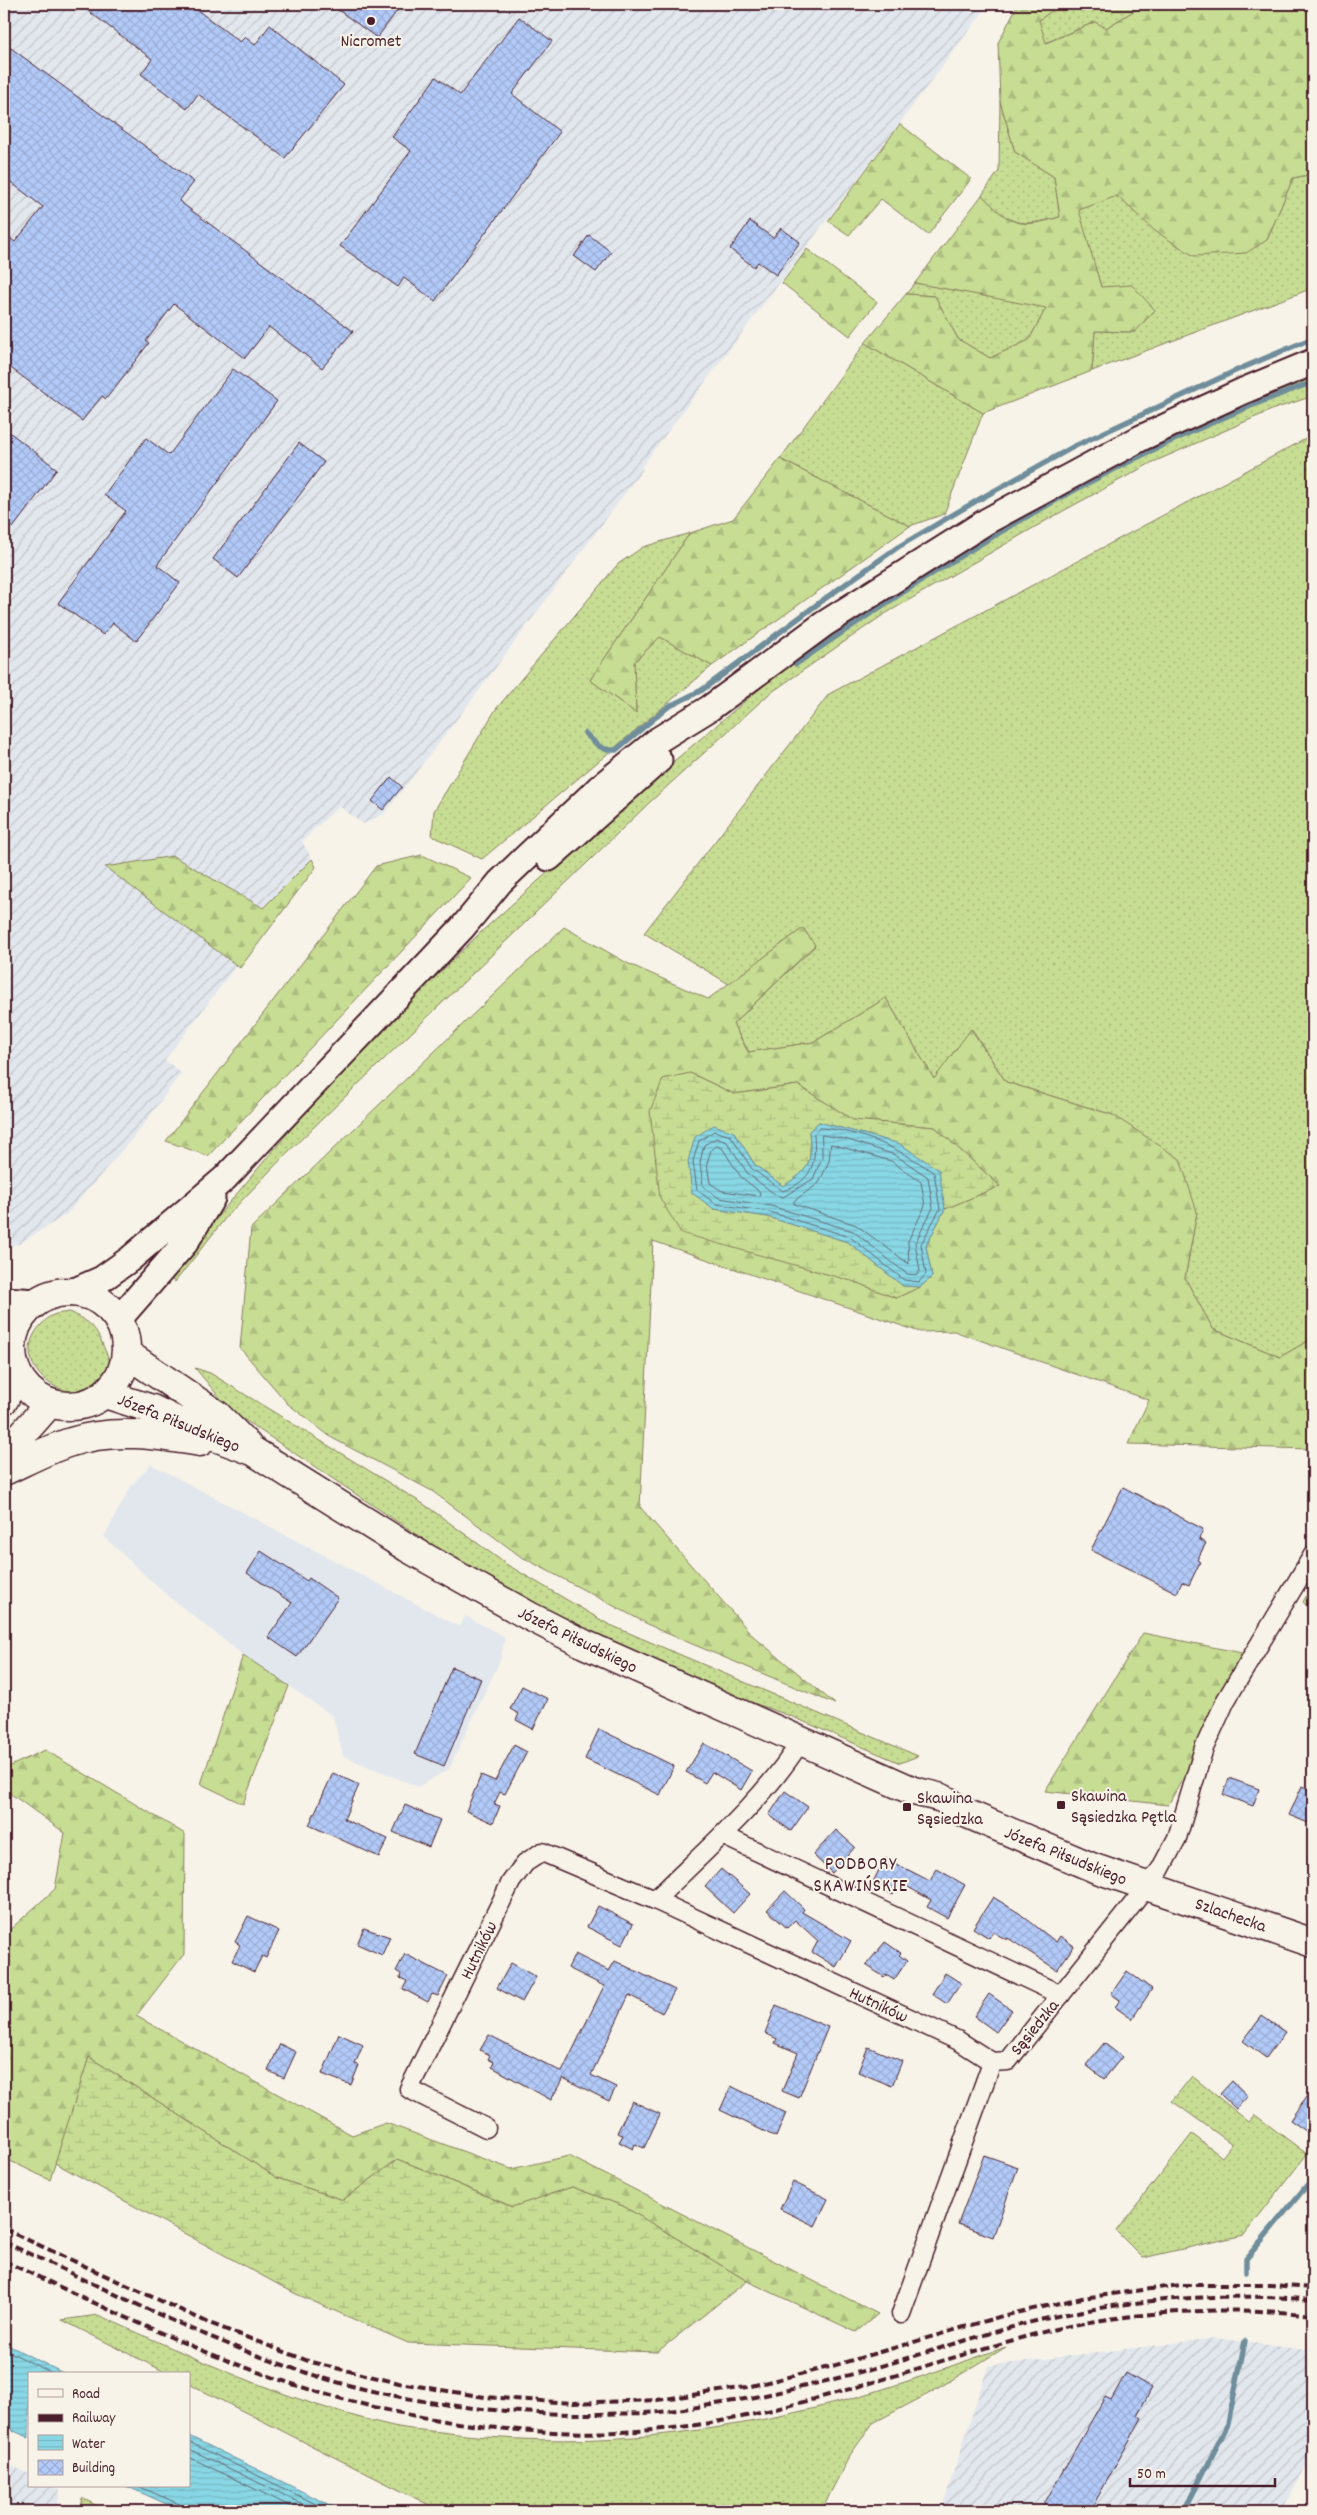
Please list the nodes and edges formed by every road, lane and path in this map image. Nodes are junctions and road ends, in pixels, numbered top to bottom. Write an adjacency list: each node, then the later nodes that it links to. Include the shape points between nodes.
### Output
1 (1313, 362): 2 (main road, via 1141,438 987,521 824,624 710,708 658,740 599,788 500,882 462,928)
2 (225, 1178): 3 (main road, via 130,1259 102,1279); 6 (main road, via 185,1243)
3 (70, 1292): 5 (main road, via 48,1296); 6 (main road, via 92,1298)
4 (4, 1300): 5 (main road)
5 (38, 1302): 8 (main road, via 19,1323)
6 (118, 1320): 7 (main road, via 123,1330)
7 (126, 1353): 9 (main road, via 119,1376); 12 (main road, Józefa Piłsudskiego, via 216,1414)
8 (11, 1355): 10 (main road); 11 (main road, via 31,1391)
9 (105, 1394): 11 (main road, via 79,1405); 12 (main road, Józefa Piłsudskiego, via 152,1409 191,1428)
10 (4, 1400)
11 (50, 1403): 13 (main road)
12 (253, 1451): 14 (main road, via 157,1436 114,1434 71,1442); 16 (main road, Józefa Piłsudskiego, via 408,1548 529,1616)
13 (4, 1455)
14 (4, 1471)
15 (1313, 1555): 18 (street, via 1226,1700 1204,1748 1177,1838)
16 (802, 1741): 17 (street, via 787,1764); 18 (main road, Józefa Piłsudskiego, via 921,1794 926,1802 948,1811 956,1809 1068,1858)
17 (722, 1835): 19 (street); 21 (street, Sąsiedzka)
18 (1148, 1886): 20 (main road, Szlachecka); 21 (street)
19 (655, 1900): 22 (street, Hutników, via 959,2041); 23 (street, Hutników, via 542,1852 525,1863 511,1882 409,2089)
20 (1313, 1943)
21 (1061, 1995): 22 (street, Sąsiedzka, via 1008,2061)
22 (992, 2062): 24 (street, Sąsiedzka)
23 (486, 2128)
24 (901, 2314)

